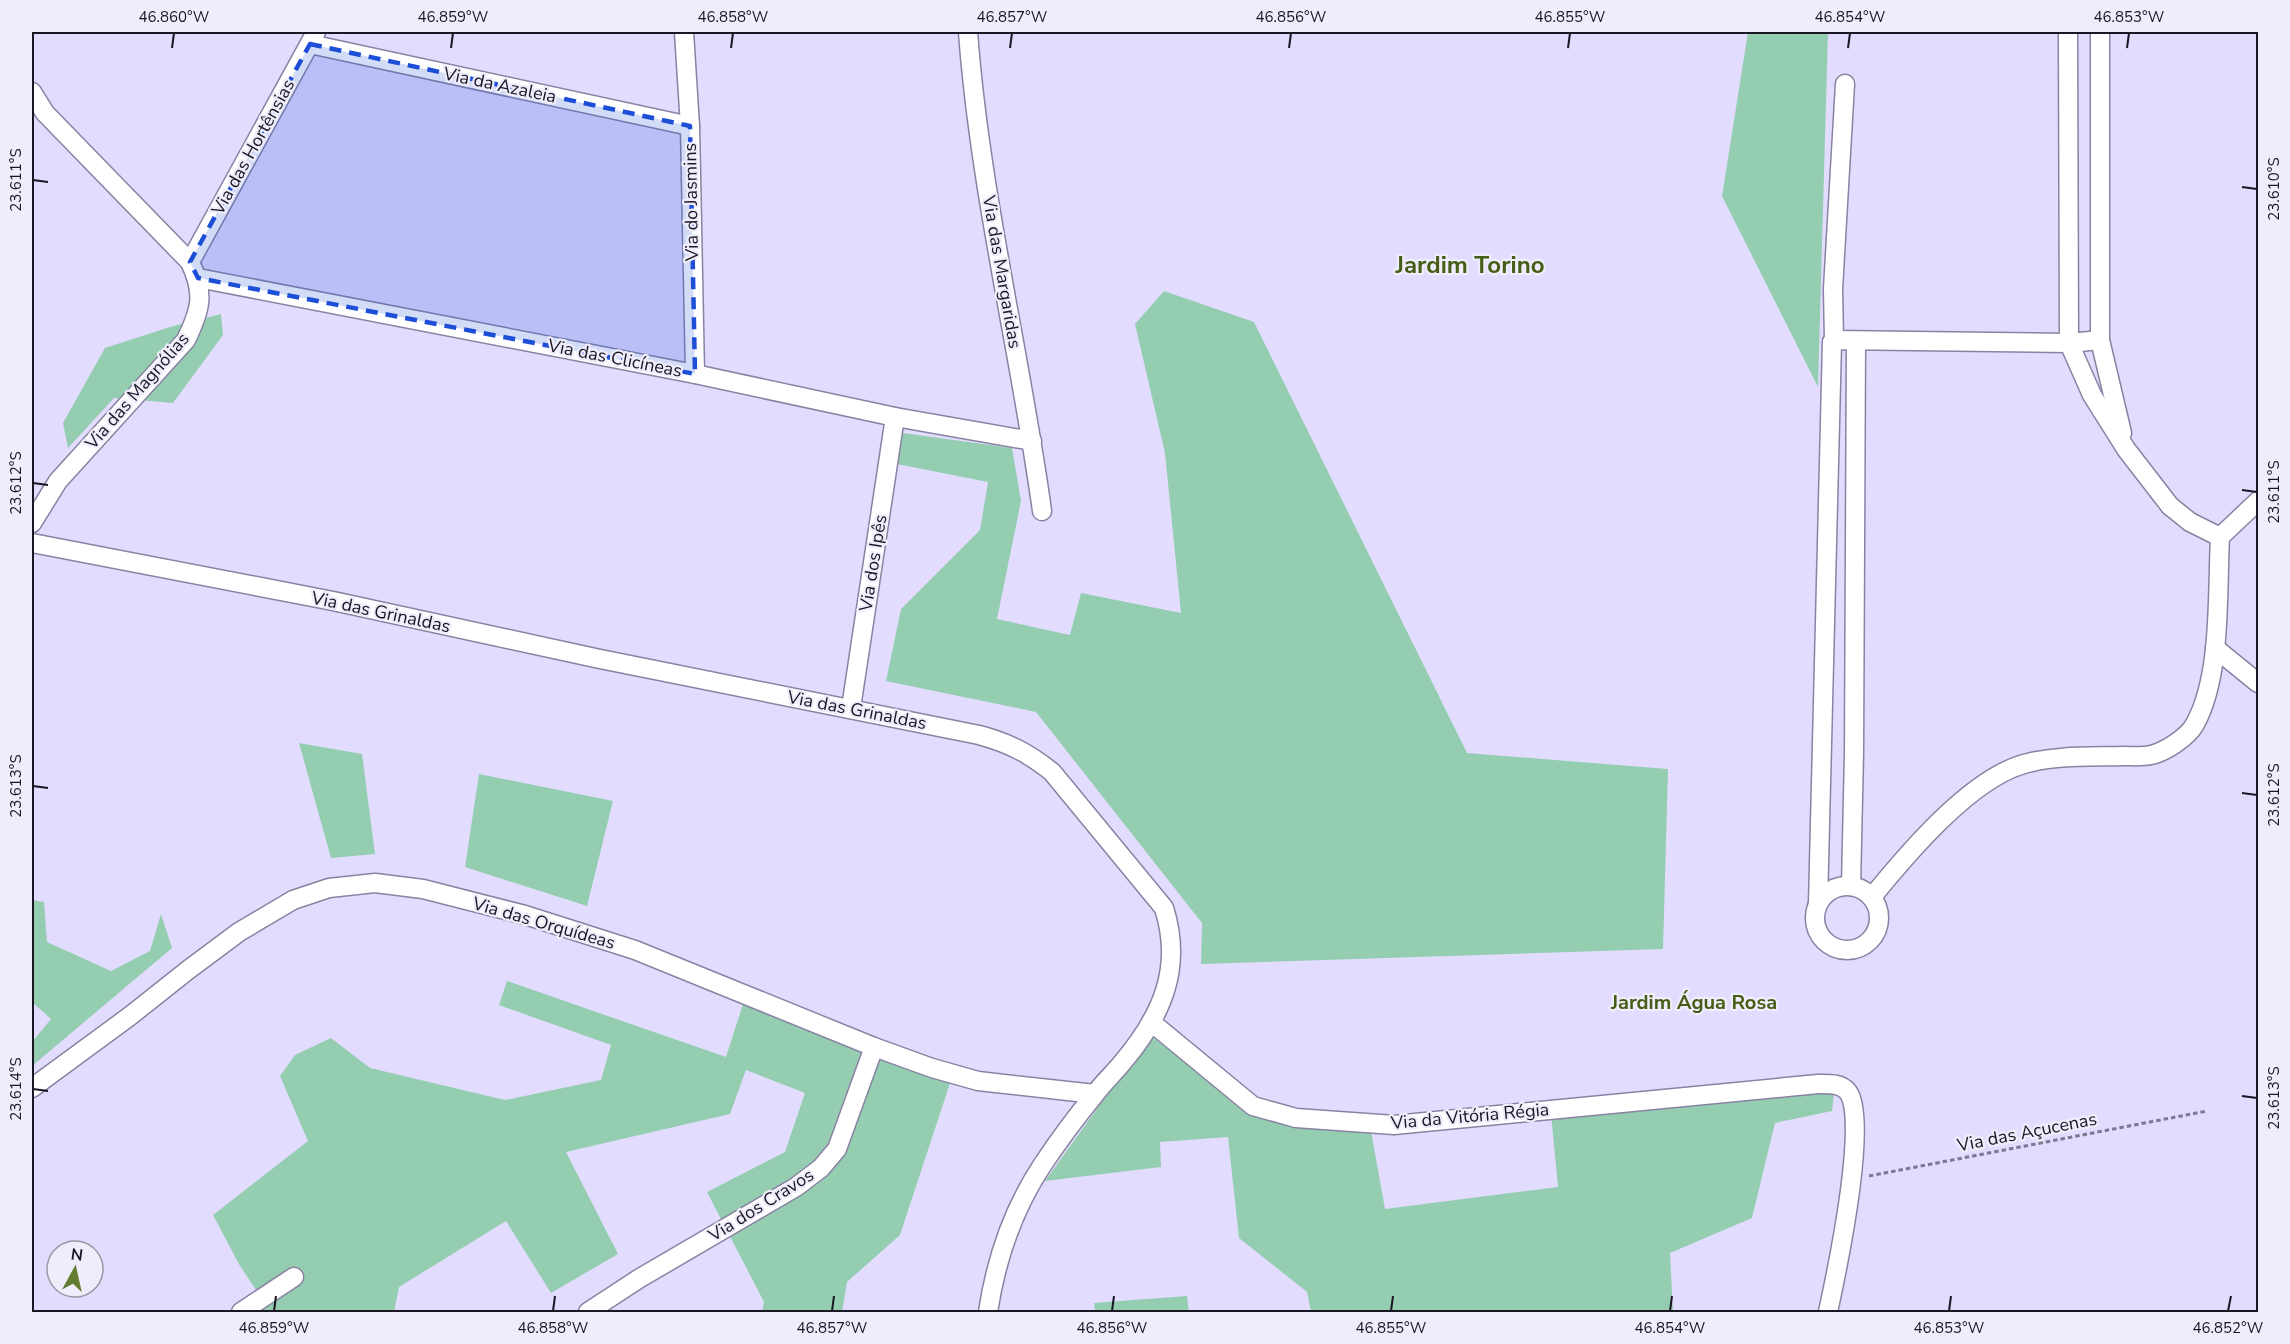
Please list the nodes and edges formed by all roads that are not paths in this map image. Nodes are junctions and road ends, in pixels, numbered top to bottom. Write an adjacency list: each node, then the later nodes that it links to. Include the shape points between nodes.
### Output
1 (684, 32): 8 (street, Via do Jasmins)
2 (968, 32): 16 (street, Via das Margaridas, via 989,204)
3 (2068, 32): 13 (street)
4 (2100, 32): 11 (street)
5 (313, 38): 8 (street, Via da Azaleia); 9 (street, Via das Hortênsias)
6 (1845, 84): 10 (street, via 1833,289)
7 (32, 92): 9 (street, via 45,112)
8 (690, 126): 14 (street, Via do Jasmins)
9 (194, 270): 14 (street, Via das Clicíneas); 20 (street, Via das Magnólias, via 201,294 198,316 186,340 58,481)
10 (1834, 340): 12 (street); 28 (street)
11 (2100, 340): 13 (street); 17 (street)
12 (1856, 341): 13 (street); 26 (street)
13 (2069, 343): 17 (street, via 2092,395)
14 (695, 374): 15 (street, Via das Clicíneas)
15 (895, 417): 16 (street, Via das Clicíneas); 25 (street, Via dos Ipês)
16 (1032, 441): 19 (street, Via das Margaridas)
17 (2126, 449): 21 (street, via 2170,506 2190,522)
18 (2259, 501): 21 (street)
19 (1042, 510)
20 (32, 523)
21 (2220, 537): 23 (street)
22 (32, 543): 25 (street, Via das Grinaldas)
23 (2215, 648): 24 (street); 27 (street, via 2207,698 2194,727 2175,743 2152,755 2046,759 2001,773 1914,847)
24 (2259, 683)
25 (851, 708): 29 (street, Via das Grinaldas, via 1008,743 1052,772 1164,908 1173,954 1169,983)
26 (1851, 886): 27 (street); 28 (street, via 1837,887)
27 (1872, 897): 28 (street, via 1880,915 1875,935 1859,949 1837,948 1827,943 1816,925)
28 (1818, 904)
29 (1151, 1022): 32 (street, Via das Grinaldas); 37 (street, Via da Vitória Régia, via 1253,1106 1296,1118 1394,1125 1835,1084 1850,1094 1854,1136 1852,1180)
30 (874, 1047): 31 (street, Via das Orquídeas, via 635,950 525,915 423,889 375,883 329,888 293,900 205,957); 32 (street, Via das Orquídeas, via 978,1082); 35 (street, Via dos Cravos, via 837,1149 822,1168)
31 (32, 1088)
32 (1095, 1094): 36 (street, Via das Grinaldas, via 1021,1201 1005,1238)
33 (294, 1277): 34 (street)
34 (241, 1312)
35 (588, 1312)
36 (988, 1312)
37 (1828, 1312)

